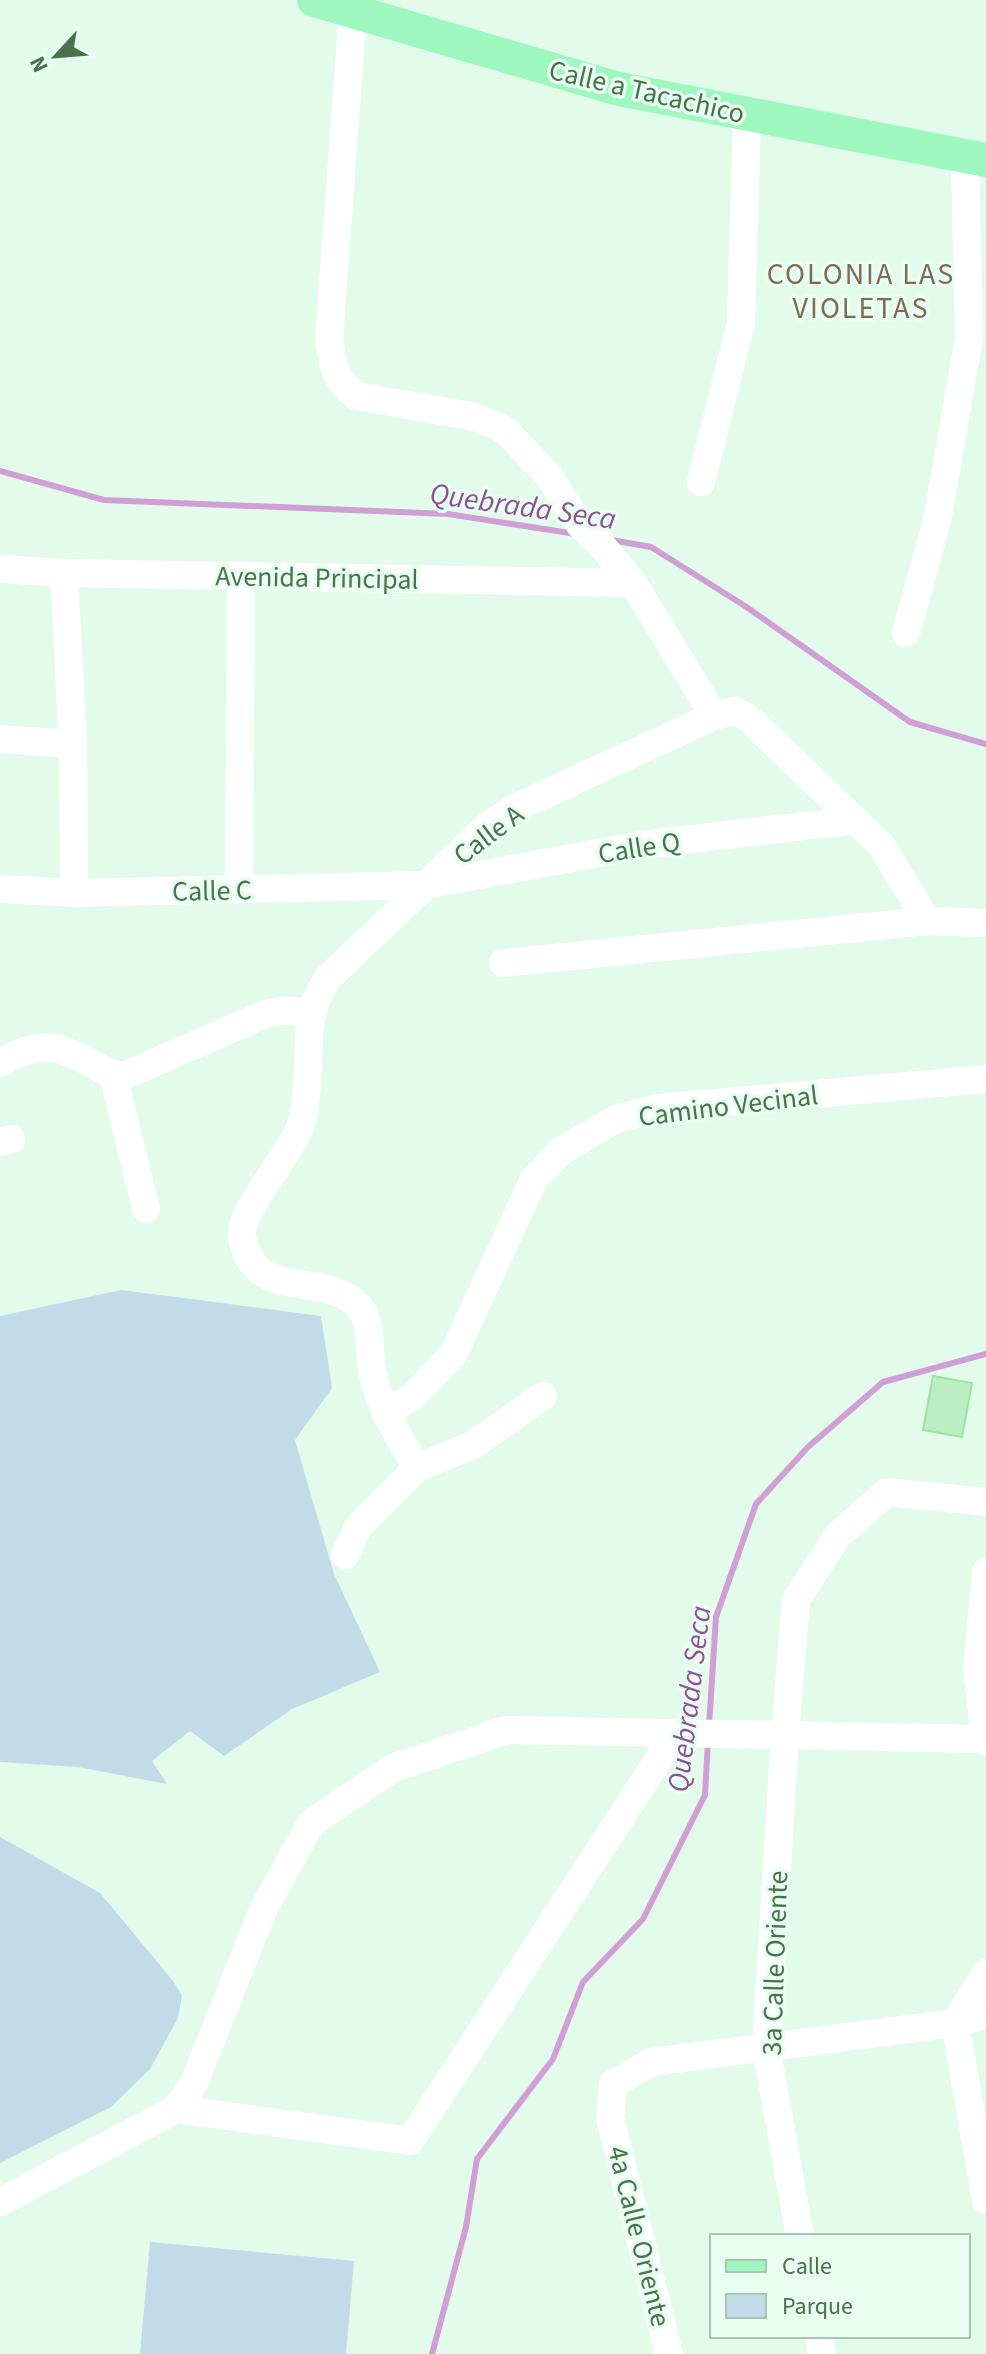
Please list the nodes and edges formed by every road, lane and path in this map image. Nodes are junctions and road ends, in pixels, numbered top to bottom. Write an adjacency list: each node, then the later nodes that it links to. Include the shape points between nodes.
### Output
1 (314, 0): 2 (main road, Calle a Tacachico)
2 (353, 11): 3 (main road, Calle a Tacachico, via 619,89); 9 (street, via 329,339 341,385 356,396 476,417 505,430 549,476 580,525)
3 (747, 115): 4 (main road, Calle a Tacachico); 5 (street, via 741,323)
4 (976, 158): 10 (street, via 969,338 937,521)
5 (701, 482)
6 (0, 569): 7 (street, Avenida Principal)
7 (64, 573): 8 (street, Avenida Principal); 13 (street)
8 (241, 576): 9 (street, Avenida Principal); 17 (street)
9 (633, 583): 11 (street)
10 (906, 633)
11 (714, 716): 14 (street, via 735,711 747,717); 15 (street, Calle A, via 515,808)
12 (0, 739): 13 (street)
13 (73, 744): 18 (street)
14 (855, 820): 15 (street, Calle Q, via 642,845); 19 (street, via 881,845)
15 (425, 885): 17 (street, Calle C); 22 (street, Calle A, via 328,978)
16 (0, 889): 18 (street, Calle C)
17 (239, 889): 18 (street, Calle C)
18 (74, 893)
19 (927, 921): 20 (street); 21 (street)
20 (986, 923)
21 (503, 963)
22 (310, 1014): 24 (street, via 277,1010 142,1070); 28 (street, via 303,1122 241,1232 253,1267 269,1278 334,1291 354,1302 368,1322 370,1362)
23 (0, 1063): 24 (street, via 30,1048 46,1047 62,1049)
24 (113, 1075): 26 (street)
25 (986, 1079): 28 (street, Camino Vecinal, via 658,1108 616,1119 561,1151 533,1181 454,1353 414,1396)
26 (146, 1209)
27 (543, 1396): 29 (street, via 473,1445)
28 (385, 1413): 29 (street)
29 (417, 1468): 31 (street, via 359,1526)
30 (986, 1502): 34 (street, 3a Calle Oriente, via 887,1492 838,1535 796,1600)
31 (345, 1555)
32 (986, 1572): 35 (street, via 977,1670)
33 (676, 1733): 34 (street); 40 (street, via 506,1730 393,1768 311,1823 263,1910 194,2083); 40 (street, via 410,2141)
34 (785, 1735): 35 (street); 39 (street, 3a Calle Oriente)
35 (985, 1740)
36 (986, 1973): 38 (street)
37 (986, 2015): 38 (street)
38 (955, 2023): 39 (street); 41 (street)
39 (766, 2047): 43 (street, 3a Calle Oriente); 44 (street, 4a Calle Oriente, via 652,2062 613,2084 610,2118)
40 (176, 2109): 42 (street)
41 (986, 2200)
42 (0, 2202)
43 (800, 2234)
44 (669, 2354)

